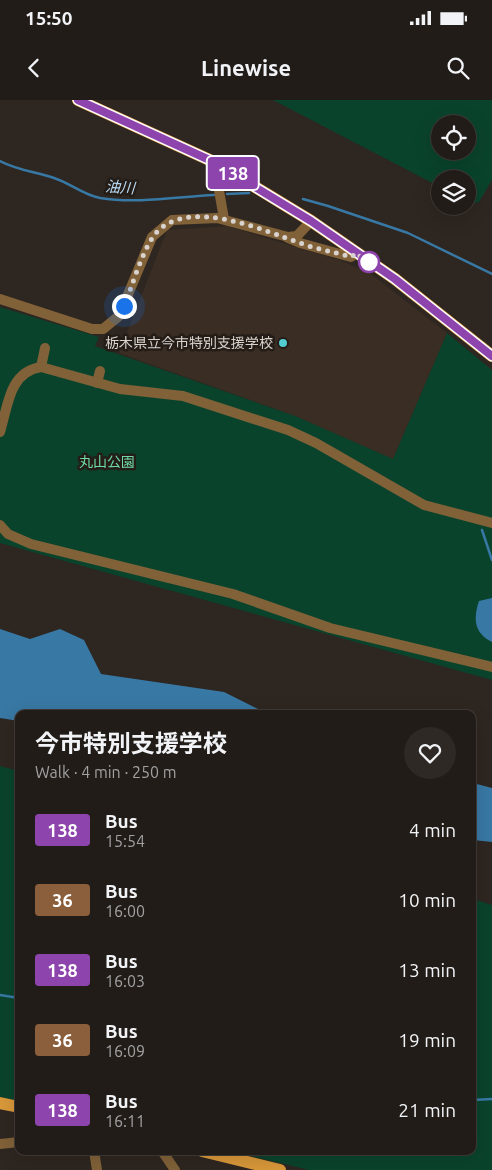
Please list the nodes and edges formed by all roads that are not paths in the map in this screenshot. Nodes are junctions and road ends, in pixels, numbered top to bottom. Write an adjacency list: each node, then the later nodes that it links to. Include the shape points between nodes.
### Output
1 (78, 100): 2 (main road)
2 (214, 162): 3 (street); 4 (main road)
3 (224, 219): 5 (street); 7 (street, via 172,220 161,228 150,242 119,316 103,329 92,329)
4 (311, 221): 5 (street, via 297,236); 6 (main road)
5 (288, 237): 6 (street, via 352,257)
6 (355, 253): 9 (main road, via 395,279)
7 (0, 299)
8 (45, 348): 10 (street)
9 (492, 356)
10 (40, 367): 12 (street); 13 (street, via 21,374 15,383)
11 (100, 371): 12 (street)
12 (96, 382): 14 (street, via 120,389 183,396 288,430 424,506)
13 (0, 432)
14 (492, 522)
15 (0, 525): 16 (street, via 8,534 31,544 233,594 330,628)
16 (492, 667)
17 (0, 1103): 18 (main road)
18 (15, 1107)
19 (15, 1142): 20 (street)
20 (0, 1144)
21 (94, 1155): 24 (street)
22 (165, 1155): 25 (street)
23 (218, 1155): 26 (main road)
24 (96, 1170)
25 (175, 1170)
26 (280, 1170)

